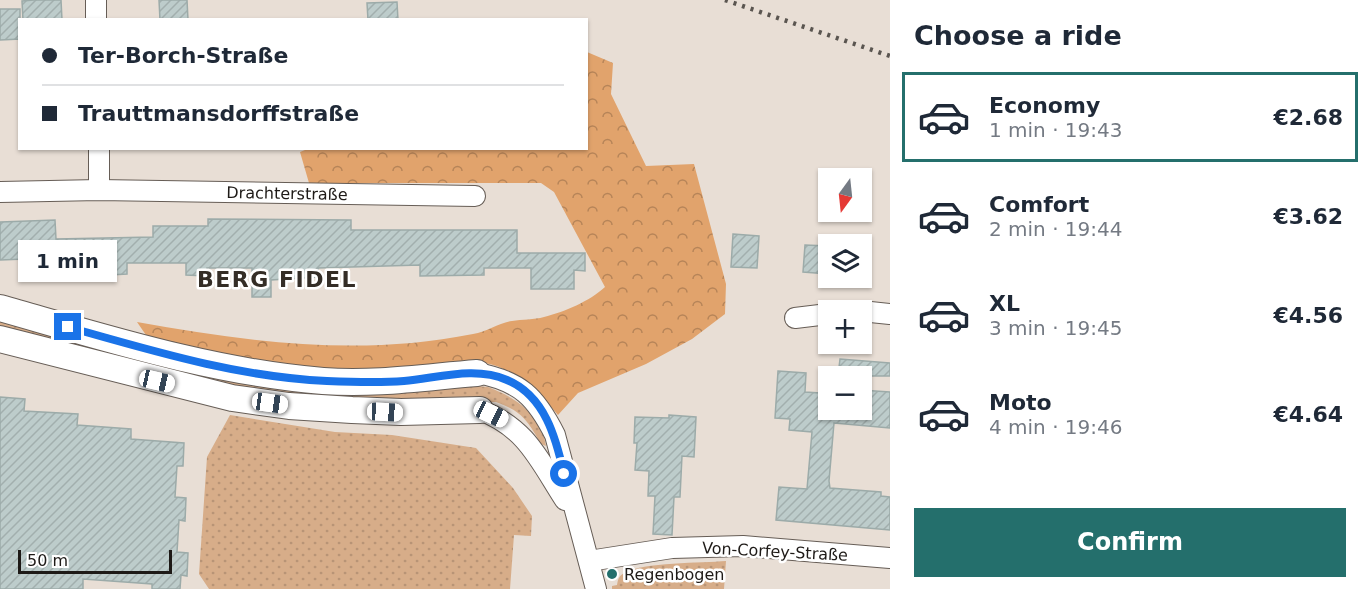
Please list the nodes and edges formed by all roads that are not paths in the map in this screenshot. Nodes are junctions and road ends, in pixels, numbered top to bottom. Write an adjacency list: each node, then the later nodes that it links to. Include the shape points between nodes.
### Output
1 (96, 0): 2 (street)
2 (96, 18)
3 (99, 150): 4 (street)
4 (99, 190): 5 (street, Drachterstraße); 6 (street, Drachterstraße)
5 (0, 192)
6 (475, 196)
7 (0, 308): 13 (street, via 148,350 269,375 372,382)
8 (872, 312): 9 (street)
9 (890, 314)
10 (818, 315): 11 (street)
11 (795, 318)
12 (0, 339): 14 (street, via 232,398 352,410)
13 (477, 373): 15 (street, via 509,381 534,400 544,414 555,435)
14 (480, 410): 15 (street, via 521,433)
15 (573, 512): 17 (street)
16 (890, 558): 17 (street, Von-Corfey-Straße, via 743,546 672,548)
17 (589, 561): 18 (street)
18 (596, 589)

